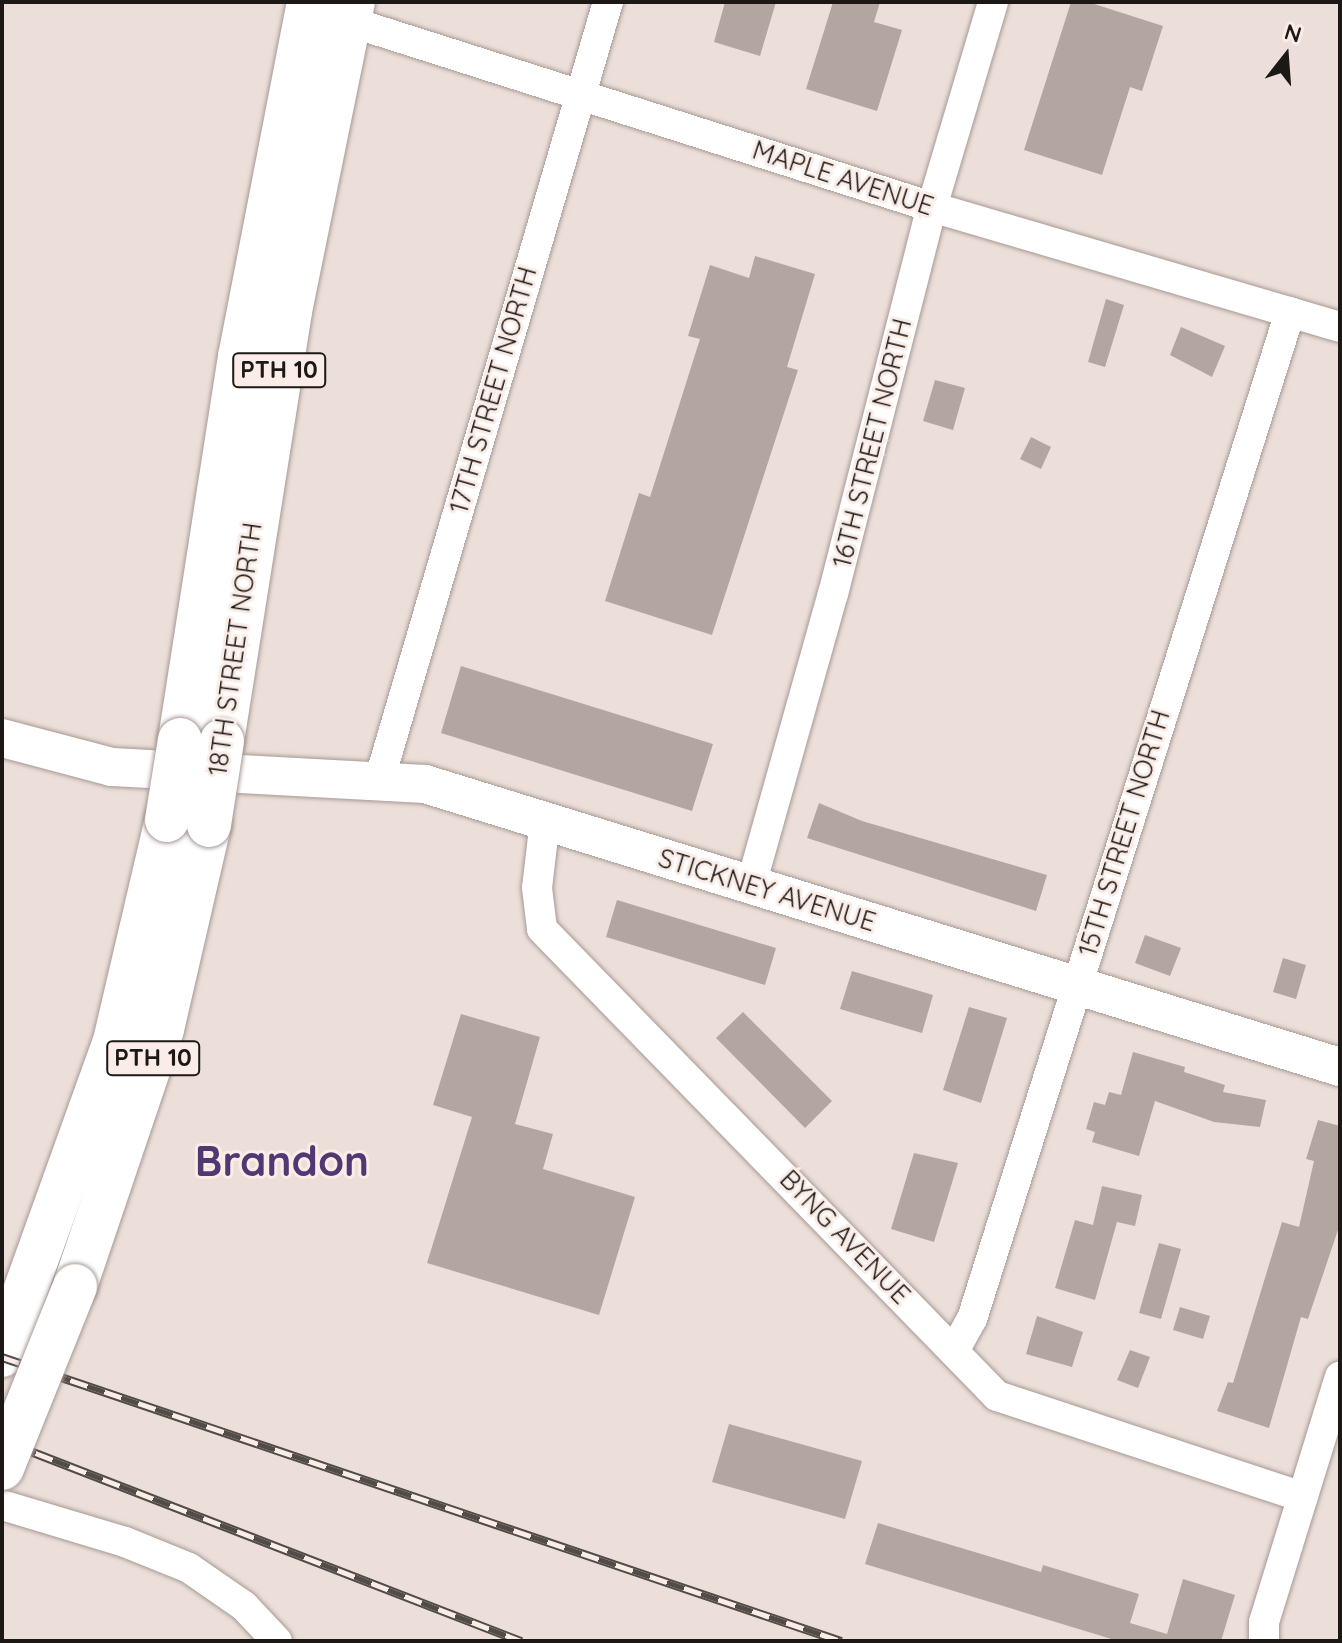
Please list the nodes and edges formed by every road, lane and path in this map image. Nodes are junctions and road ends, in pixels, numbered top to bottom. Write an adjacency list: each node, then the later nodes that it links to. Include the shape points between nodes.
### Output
1 (608, 2): 5 (street, 17TH STREET NORTH)
2 (993, 2): 6 (street, 16TH STREET NORTH)
3 (303, 4): 10 (main road, 18TH STREET NORTH / PTH 10, via 240,357)
4 (351, 12): 5 (street, MAPLE AVENUE); 13 (main road, 18TH STREET NORTH / PTH 10, bridge, via 284,342 222,741)
5 (580, 92): 6 (street, MAPLE AVENUE); 11 (street, 17TH STREET NORTH)
6 (932, 207): 7 (street, MAPLE AVENUE); 14 (street, 16TH STREET NORTH, via 833,594)
7 (1290, 312): 8 (street, MAPLE AVENUE); 15 (street, 15TH STREET NORTH)
8 (1340, 327)
9 (2, 738): 10 (street, STICKNEY AVENUE, via 72,760)
10 (182, 757): 11 (street, STICKNEY AVENUE); 13 (main road, 18TH STREET NORTH / PTH 10, bridge)
11 (380, 778): 12 (street, STICKNEY AVENUE, via 425,784)
12 (545, 820): 14 (street, STICKNEY AVENUE); 17 (street, BYNG AVENUE, via 537,888 542,929)
13 (188, 822): 18 (main road, 18TH STREET NORTH / PTH 10); 20 (main road, 18TH STREET NORTH / PTH 10, bridge, via 162,1029 75,1286)
14 (751, 885): 15 (street, STICKNEY AVENUE)
15 (1077, 986): 16 (street, STICKNEY AVENUE); 17 (street, 15TH STREET NORTH, via 972,1319)
16 (1340, 1067)
17 (954, 1351): 21 (street, BYNG AVENUE, via 997,1396)
18 (2, 1355)
19 (1340, 1377): 21 (street)
20 (2, 1468)
21 (1303, 1497): 24 (street, via 1264,1622)
22 (2, 1505): 23 (street, via 158,1553 189,1568 244,1606)
23 (277, 1641)
24 (1264, 1641)

